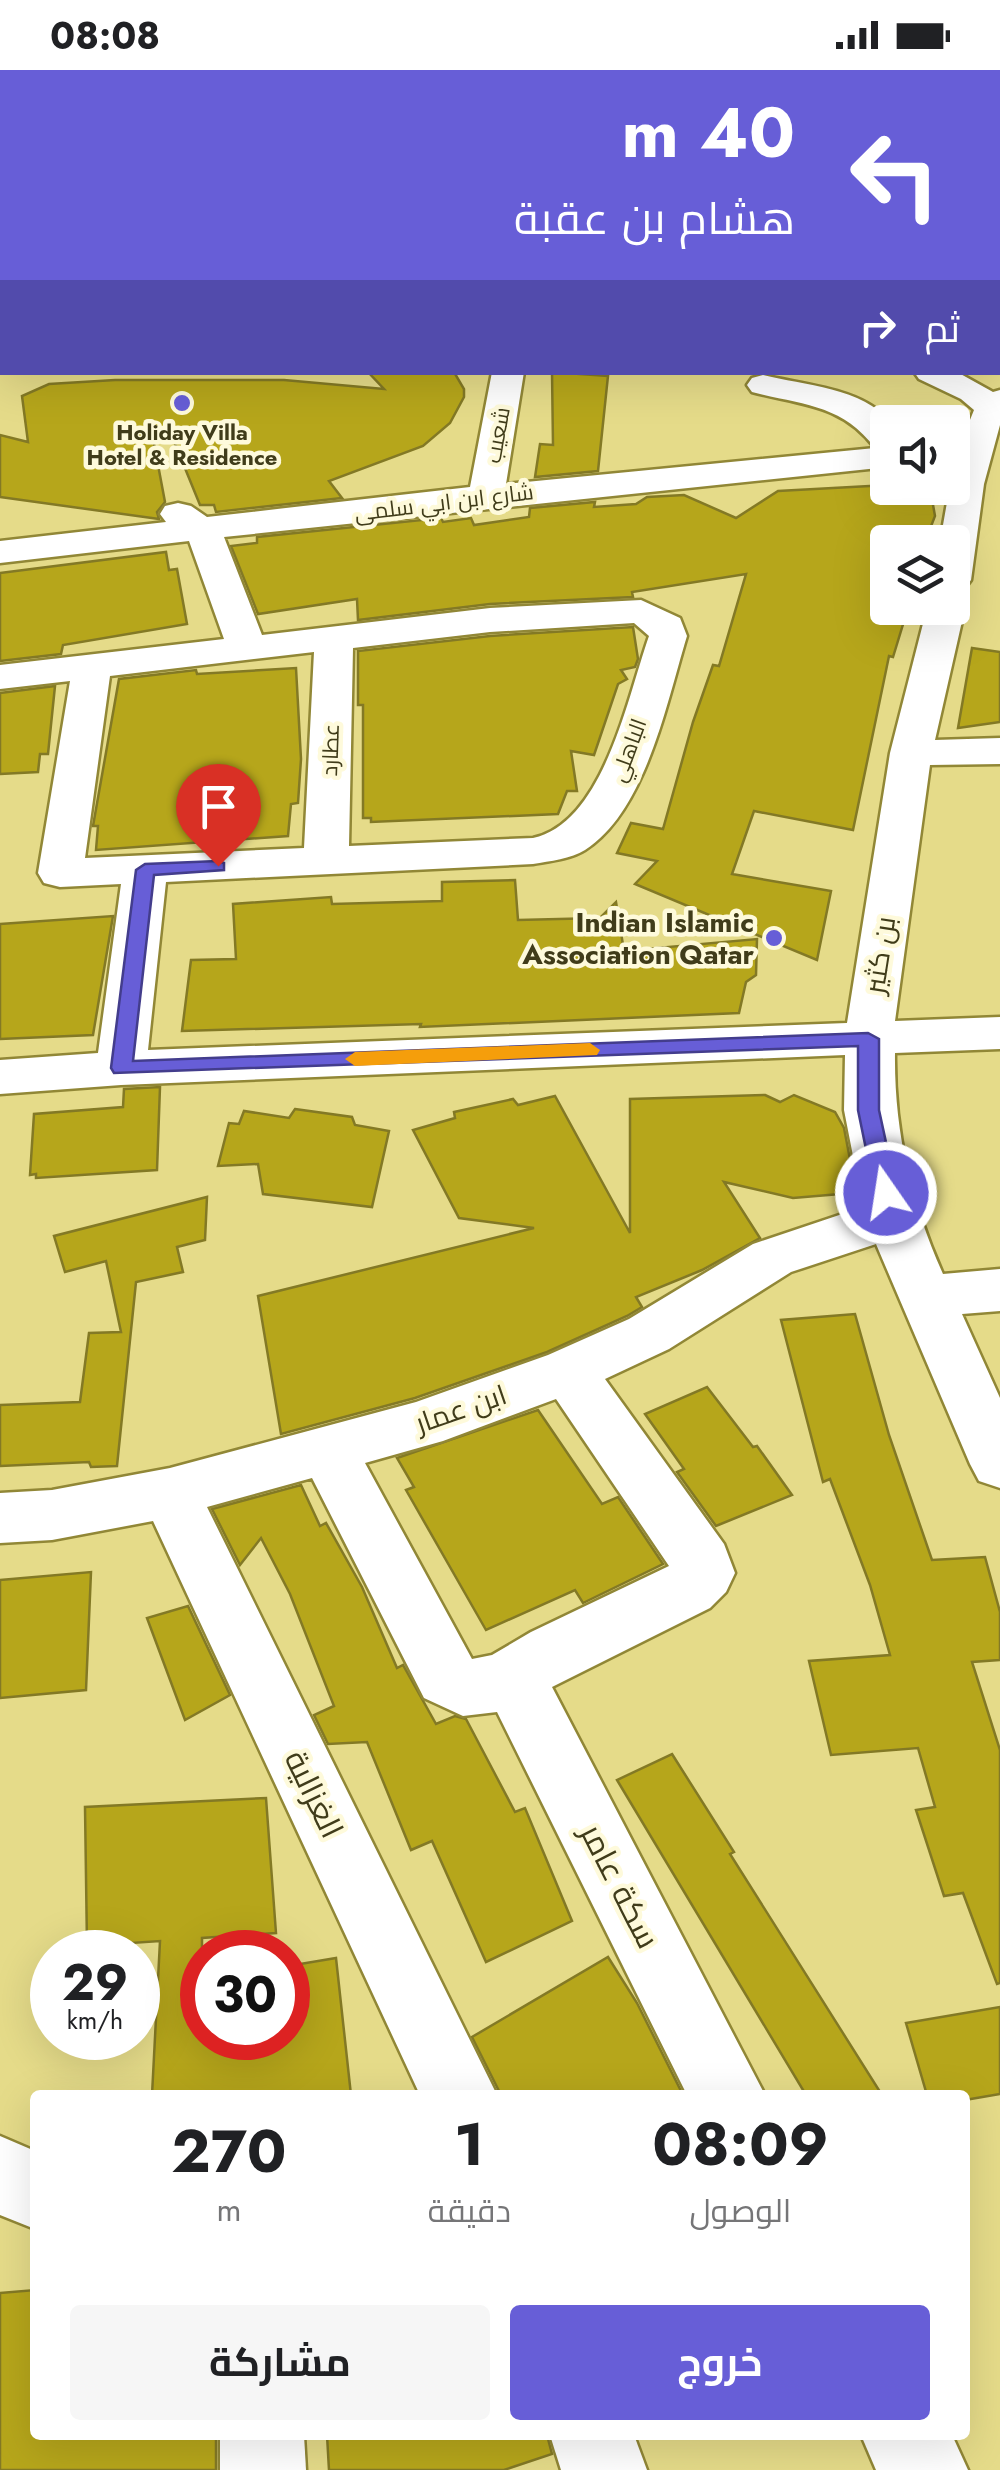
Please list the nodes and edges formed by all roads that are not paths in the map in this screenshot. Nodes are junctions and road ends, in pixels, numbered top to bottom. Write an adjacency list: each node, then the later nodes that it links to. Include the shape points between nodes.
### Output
1 (507, 375): 11 (street, شعيب)
2 (936, 375): 5 (street)
3 (763, 384): 4 (street)
4 (823, 402): 6 (street); 9 (street, via 810,421)
5 (994, 410): 7 (street)
6 (870, 418)
7 (970, 456)
8 (870, 459): 9 (street, شارع ابن ابي سلمى)
9 (843, 461): 11 (street, شارع ابن ابي سلمى)
10 (970, 476): 12 (street)
11 (486, 496): 13 (street, شارع ابن ابي سلمى)
12 (1000, 506)
13 (191, 522): 14 (street, شارع ابن ابي سلمى); 17 (street)
14 (7, 543)
15 (942, 625): 21 (street, بن كثير)
16 (334, 638): 17 (street, الباهلي); 22 (street, عطارد); 22 (street, الباهلي, via 641,612 666,626 668,636 615,788 572,839 533,851)
17 (248, 650): 18 (street, الباهلي)
18 (92, 666): 19 (street, الباهلي); 23 (street, الباهلي, via 60,873)
19 (0, 676)
20 (1000, 751): 21 (street)
21 (911, 753): 25 (street, بن كثير)
22 (326, 862): 23 (street, الباهلي)
23 (145, 870): 26 (street)
24 (1000, 1034): 25 (street)
25 (868, 1039): 26 (street); 28 (street, بن كثير, via 868,1110)
26 (122, 1068): 27 (street)
27 (0, 1078)
28 (893, 1222): 30 (street, بن كثير); 31 (street, ابن عمار, via 772,1258 649,1334)
29 (1000, 1290): 30 (street)
30 (924, 1296): 33 (street, بن كثير)
31 (568, 1371): 32 (street, ابن عمار, via 422,1424); 36 (street, via 704,1573 688,1589)
32 (326, 1450): 34 (street, ابن عمار); 36 (street, via 446,1678 476,1690)
33 (1000, 1464)
34 (170, 1493): 35 (street, ابن عمار); 37 (street, الغزالية)
35 (0, 1518)
36 (513, 1676): 38 (street, سكة عامر)
37 (457, 2090)
38 (724, 2090)
39 (0, 2174): 40 (street)
40 (30, 2188)
41 (262, 2440): 44 (street)
42 (594, 2440): 45 (street)
43 (906, 2440): 46 (street)
44 (263, 2470)
45 (604, 2470)
46 (925, 2470)

